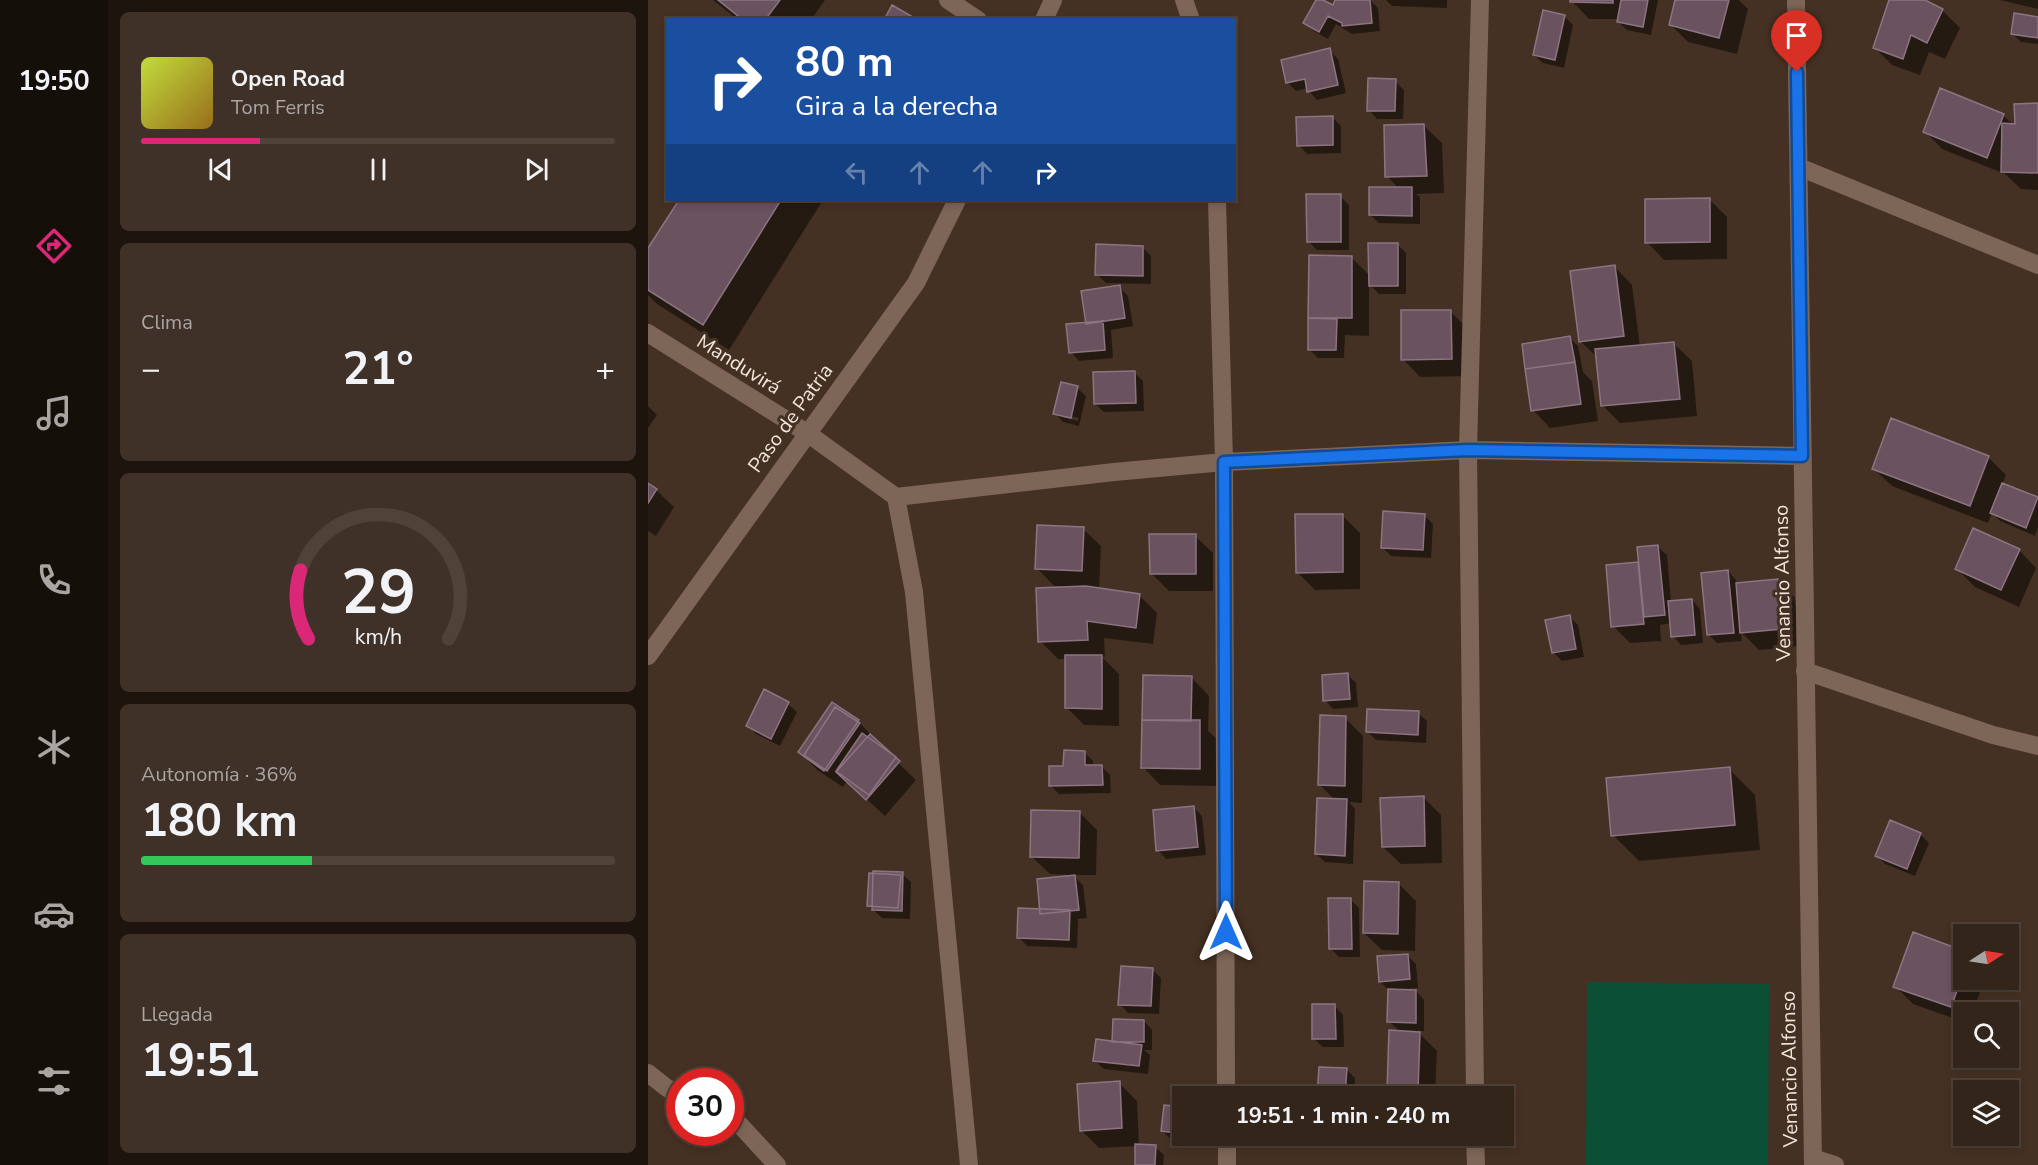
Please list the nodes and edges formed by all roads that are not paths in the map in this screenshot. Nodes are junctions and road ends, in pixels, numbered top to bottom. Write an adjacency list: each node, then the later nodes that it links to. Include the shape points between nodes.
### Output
1 (948, 0): 6 (street)
2 (1053, 0): 7 (street)
3 (1184, 0): 8 (street)
4 (1480, 0): 15 (street)
5 (1796, 0): 9 (street, Venancio Alfonso)
6 (975, 18)
7 (1045, 18)
8 (1190, 18)
9 (1799, 167): 12 (street); 16 (street, Venancio Alfonso)
10 (957, 201): 14 (street, Paso de Patria, via 916,284)
11 (1217, 201): 17 (street)
12 (2038, 265)
13 (648, 333): 14 (street, Manduvirá)
14 (807, 433): 18 (street, Manduvirá); 19 (street, Paso de Patria)
15 (1468, 450): 16 (street); 17 (street); 24 (street)
16 (1802, 456): 20 (street, Venancio Alfonso)
17 (1224, 462): 18 (street); 23 (street)
18 (896, 496): 31 (street, via 914,592)
19 (648, 656)
20 (1805, 671): 21 (street, via 1993,735); 29 (street, Venancio Alfonso)
21 (2038, 746)
22 (648, 1073): 25 (street)
23 (1226, 1086)
24 (1475, 1086)
25 (666, 1087)
26 (744, 1129): 30 (street)
27 (1227, 1146): 32 (street)
28 (1475, 1146): 33 (street)
29 (1813, 1162): 34 (street)
30 (777, 1165)
31 (969, 1165)
32 (1227, 1165)
33 (1476, 1165)
34 (1835, 1165)

